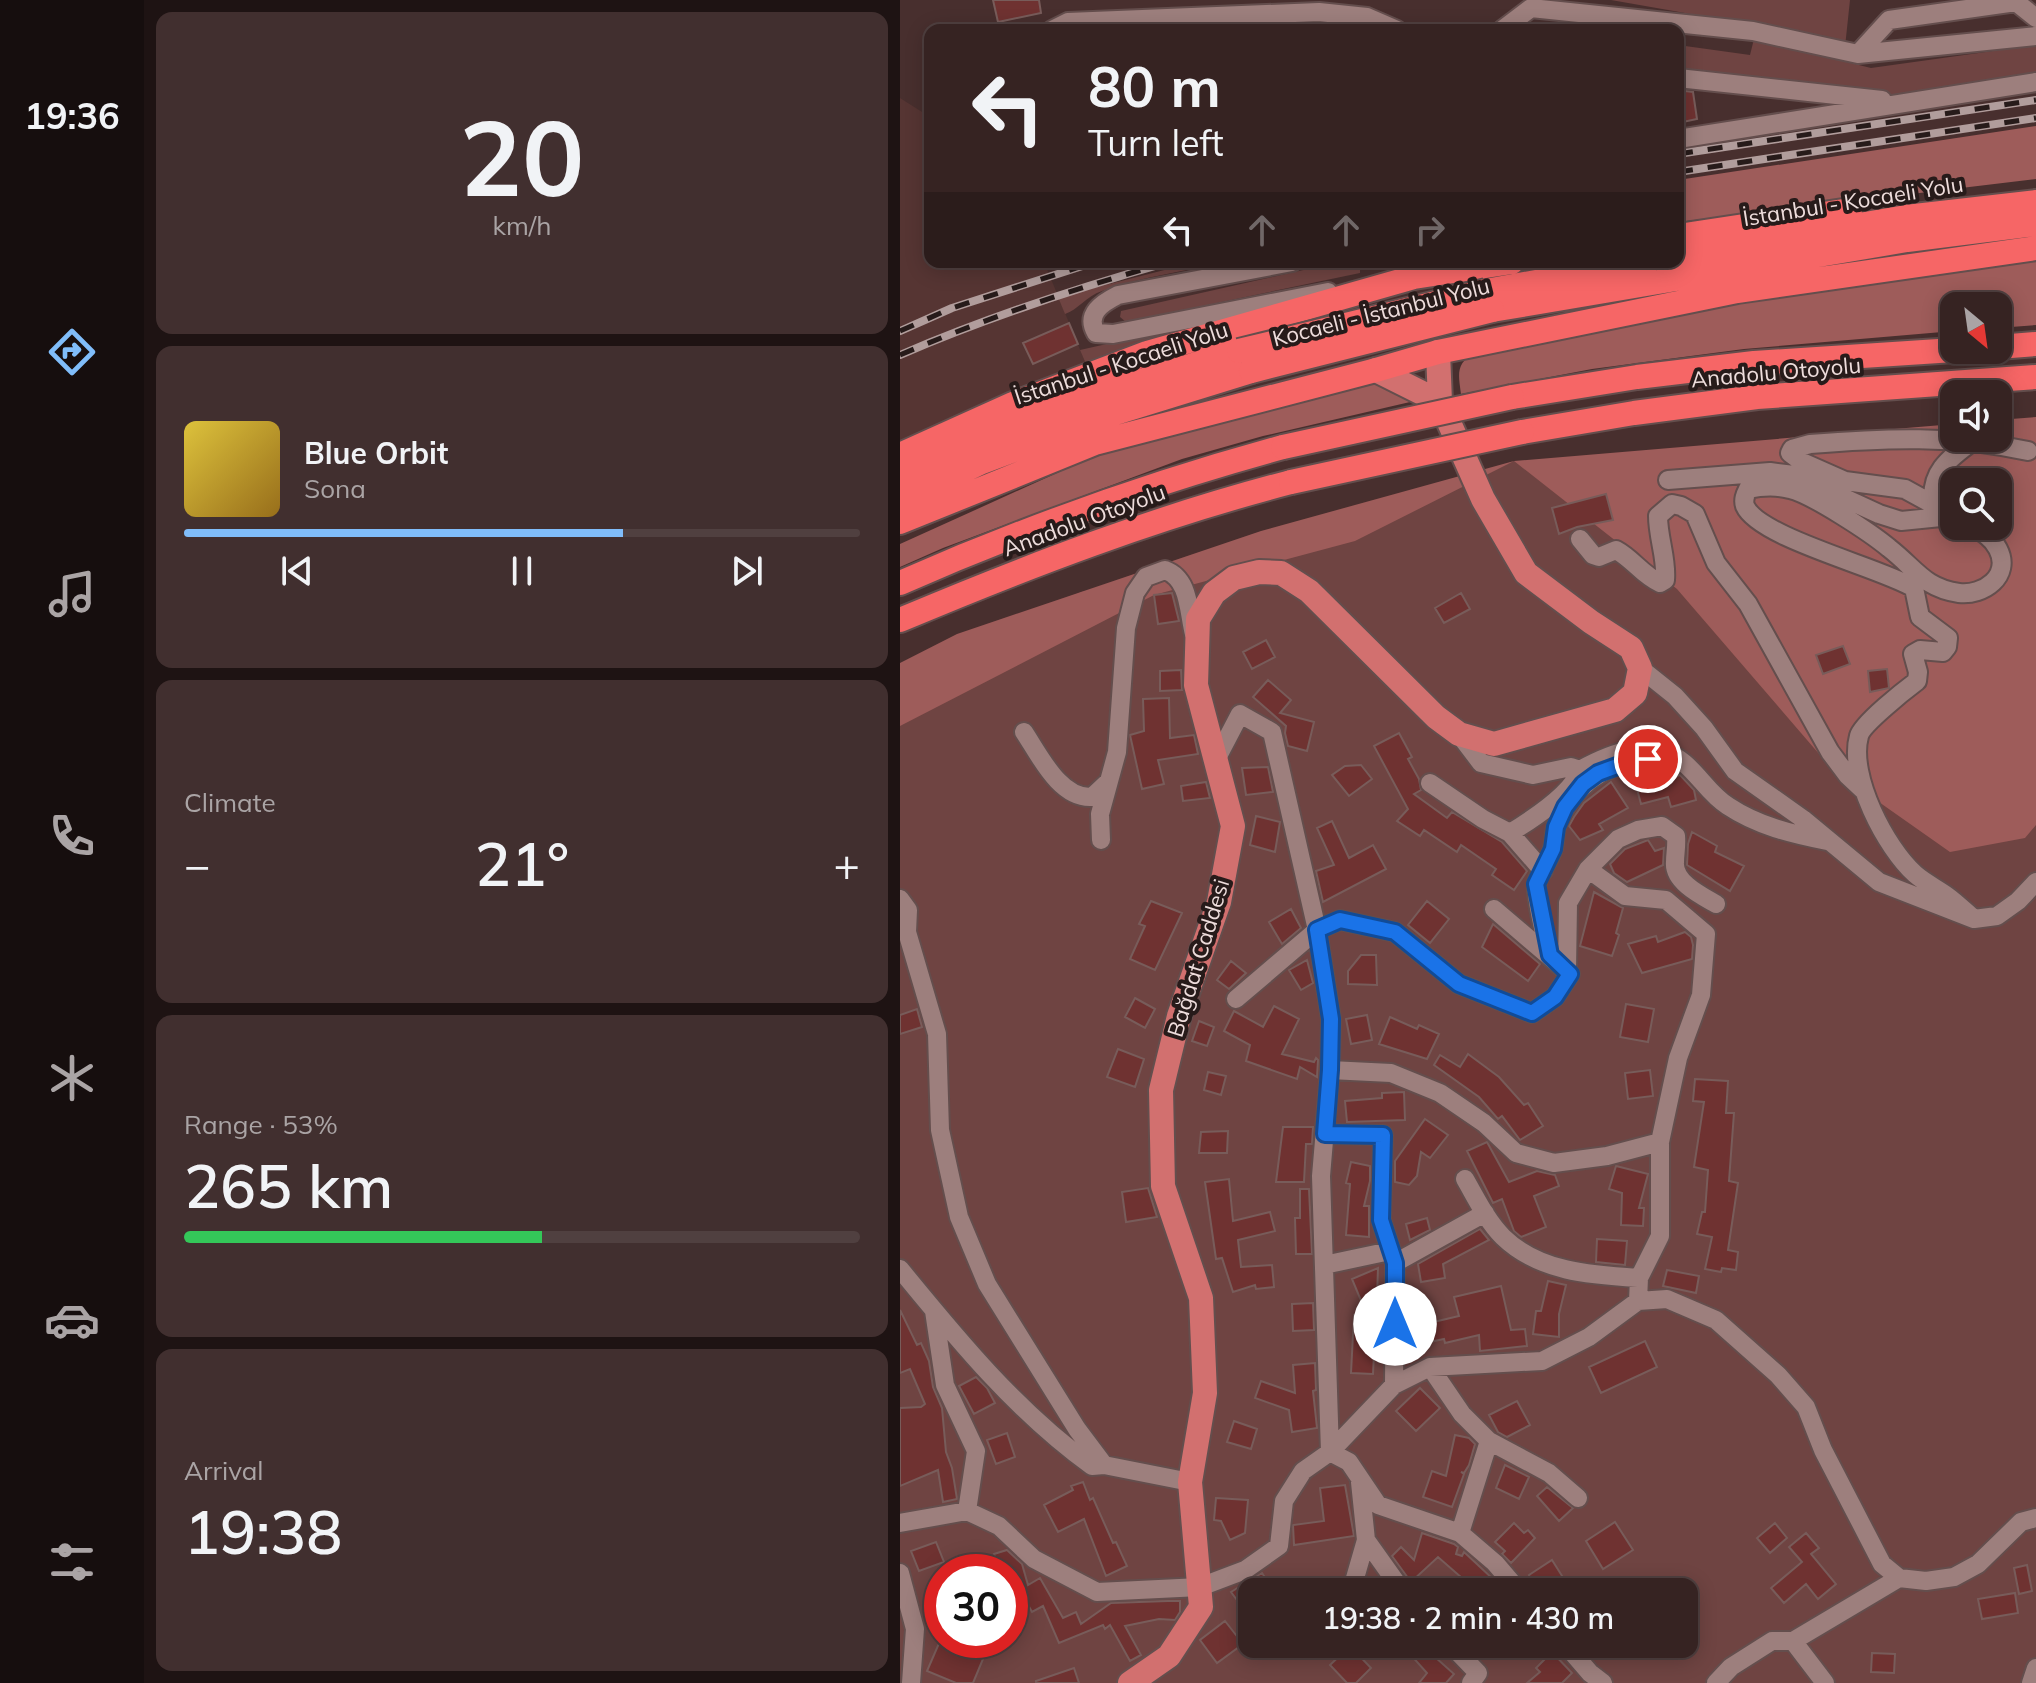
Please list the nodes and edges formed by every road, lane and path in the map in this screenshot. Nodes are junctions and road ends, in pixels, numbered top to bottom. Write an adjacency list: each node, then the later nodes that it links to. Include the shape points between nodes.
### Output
1 (1316, 6): 3 (street); 4 (street)
2 (2036, 18): 7 (street, via 2016,2 1889,20)
3 (1064, 24)
4 (1366, 24)
5 (1510, 24): 7 (street, via 1531,8 1753,31)
6 (2036, 36): 7 (street)
7 (1858, 54)
8 (1684, 79): 10 (street)
9 (2036, 82): 10 (street)
10 (1907, 103): 11 (street)
11 (1684, 138)
12 (2036, 199): 14 (highway, via 1914,200); 16 (highway, İstanbul - Kocaeli Yolu)
13 (2036, 224): 21 (highway, Kocaeli - İstanbul Yolu)
14 (1684, 235)
15 (2036, 248): 26 (highway, via 1737,291)
16 (1684, 255)
17 (1260, 268): 22 (street, via 1118,295 1093,313 1092,326 1104,335)
18 (1473, 268): 20 (highway)
19 (1623, 268): 21 (highway, İstanbul - Kocaeli Yolu)
20 (1414, 277): 22 (highway); 26 (highway, via 1435,296 1441,331)
21 (1489, 301): 27 (highway, İstanbul - Kocaeli Yolu, bridge)
22 (1282, 306): 28 (highway, via 1299,364 1312,373); 35 (highway, via 1013,404)
23 (2036, 344): 24 (highway)
24 (2012, 346)
25 (1940, 351): 45 (highway, Anadolu Otoyolu, bridge, via 1637,377 1512,397 1283,447 1107,500)
26 (1438, 352): 28 (highway); 30 (main road)
27 (1245, 361): 36 (highway, İstanbul - Kocaeli Yolu, via 1092,396 973,441); 38 (highway, Kocaeli - İstanbul Yolu, via 982,462)
28 (1376, 370): 30 (main road); 42 (highway, via 1095,443)
29 (2036, 377): 46 (highway, Anadolu Otoyolu, bridge, via 1757,397 1522,432 1207,504 1001,577)
30 (1440, 402): 48 (main road, via 1483,499 1526,573 1631,648)
31 (1940, 438): 39 (street, via 1810,444 1790,453 1845,481 1905,489)
32 (2012, 448): 33 (street)
33 (2028, 451)
34 (1960, 452): 39 (street, via 1939,469)
35 (900, 455)
36 (900, 476)
37 (1668, 480): 41 (street, via 1794,475 1901,521)
38 (900, 501)
39 (1934, 506): 40 (street)
40 (1940, 509)
41 (1940, 517)
42 (900, 522)
43 (1580, 539): 56 (street, via 1593,555 1616,550 1660,583 1666,568 1658,516 1672,504 1695,514 1708,549 1748,604 1822,739)
44 (1991, 540): 56 (street, via 2002,566 1986,589 1974,594 1934,588 1888,547 1792,489 1748,489 1745,506 1784,534 1914,588 1920,617 1948,638 1943,652 1913,654 1917,681 1865,724 1858,758)
45 (900, 583)
46 (900, 620)
47 (1197, 644): 50 (main road, Bağdat Caddesi, via 1198,619 1214,593 1234,578 1281,573 1309,591); 51 (main road, Bağdat Caddesi, via 1196,685); 54 (street, via 1181,581 1165,570 1146,577 1135,593 1126,628)
48 (1640, 668): 50 (main road, Bağdat Caddesi, via 1635,693 1615,710 1494,744); 59 (street, via 1675,696 1735,771)
49 (1024, 732): 54 (street, via 1065,788 1080,798 1092,797)
50 (1459, 734): 53 (street, via 1481,763 1533,775)
51 (1216, 760): 67 (street, via 1240,714 1272,732); 89 (main road, Bağdat Caddesi, via 1233,826 1219,902 1179,1016 1161,1090 1163,1186 1201,1298 1205,1393)
52 (1656, 762): 61 (street, via 1628,762 1583,784 1565,807)
53 (1580, 770): 57 (street, via 1577,780 1536,817); 59 (street, via 1631,750 1666,753 1683,762 1725,805 1793,835)
54 (1111, 779): 58 (street, via 1100,814)
55 (1430, 783): 57 (street)
56 (1864, 791): 66 (street, via 1893,846 1915,874)
57 (1510, 833): 61 (street)
58 (1101, 840)
59 (1829, 841): 66 (street, via 1879,882)
60 (1588, 869): 64 (street, via 1618,839 1662,826 1676,836 1677,872 1691,889); 70 (street, via 1568,903); 74 (street, via 1625,896 1666,900 1706,934 1701,995 1678,1058)
61 (1543, 871): 69 (street, via 1536,884)
62 (2036, 882): 66 (street, via 1997,916)
63 (900, 899): 68 (street, via 908,910)
64 (1716, 904)
65 (1494, 909): 69 (street)
66 (1974, 919)
67 (1317, 930): 70 (street, via 1340,920 1395,932 1459,984 1532,1013 1555,997); 71 (street); 72 (street, via 1331,1019)
68 (904, 931): 87 (street, via 937,1034 940,1130 959,1217 987,1284)
69 (1550, 955): 70 (street)
70 (1567, 971)
71 (1236, 999)
72 (1330, 1070): 73 (street); 74 (street, via 1391,1073 1440,1093 1516,1153 1554,1163)
73 (1325, 1134): 77 (street, via 1383,1135 1381,1220); 78 (street)
74 (1660, 1142): 80 (street, via 1660,1236)
75 (1465, 1179): 76 (street)
76 (1485, 1213): 77 (street); 80 (street, via 1503,1238 1544,1264 1584,1274)
77 (1392, 1257): 78 (street); 84 (street)
78 (1324, 1265): 86 (street)
79 (900, 1269): 82 (street)
80 (1639, 1278): 81 (street)
81 (1638, 1301): 83 (street, via 1589,1337 1542,1361); 96 (street, via 1667,1299 1716,1320 1778,1375 1806,1407)
82 (934, 1311): 87 (street, via 1056,1440 1092,1466); 91 (street, via 945,1385 976,1451)
83 (1430, 1367): 84 (street); 85 (street, via 1462,1414)
84 (1394, 1385): 86 (street)
85 (1489, 1441): 90 (street, via 1549,1473); 94 (street)
86 (1330, 1452): 88 (street, via 1349,1462); 102 (street, via 1303,1471 1284,1501 1279,1546 1245,1570)
87 (1104, 1465): 89 (street)
88 (1359, 1479): 94 (street, via 1378,1505); 95 (street)
89 (1190, 1482): 102 (main road, Bağdat Caddesi)
90 (1578, 1498)
91 (967, 1511): 93 (street); 102 (street, via 999,1526 1034,1559 1097,1592)
92 (2036, 1518): 101 (street, via 2021,1522 1978,1564 1954,1577)
93 (900, 1523)
94 (1460, 1533): 100 (street)
95 (1366, 1540): 98 (street); 99 (street)
96 (1882, 1564): 101 (street); 103 (street)
97 (900, 1573): 107 (street, via 915,1629)
98 (1355, 1578)
99 (1393, 1578)
100 (1508, 1578)
101 (1899, 1578): 103 (street)
102 (1200, 1587): 108 (main road, Bağdat Caddesi, via 1201,1607 1169,1656)
103 (1877, 1590): 104 (street)
104 (1793, 1641): 111 (street, via 1772,1641); 112 (street)
105 (1464, 1658): 109 (street, via 1478,1673)
106 (1577, 1658): 110 (street)
107 (911, 1683)
108 (1130, 1683)
109 (1471, 1683)
110 (1603, 1683)
111 (1716, 1683)
112 (1825, 1683)

